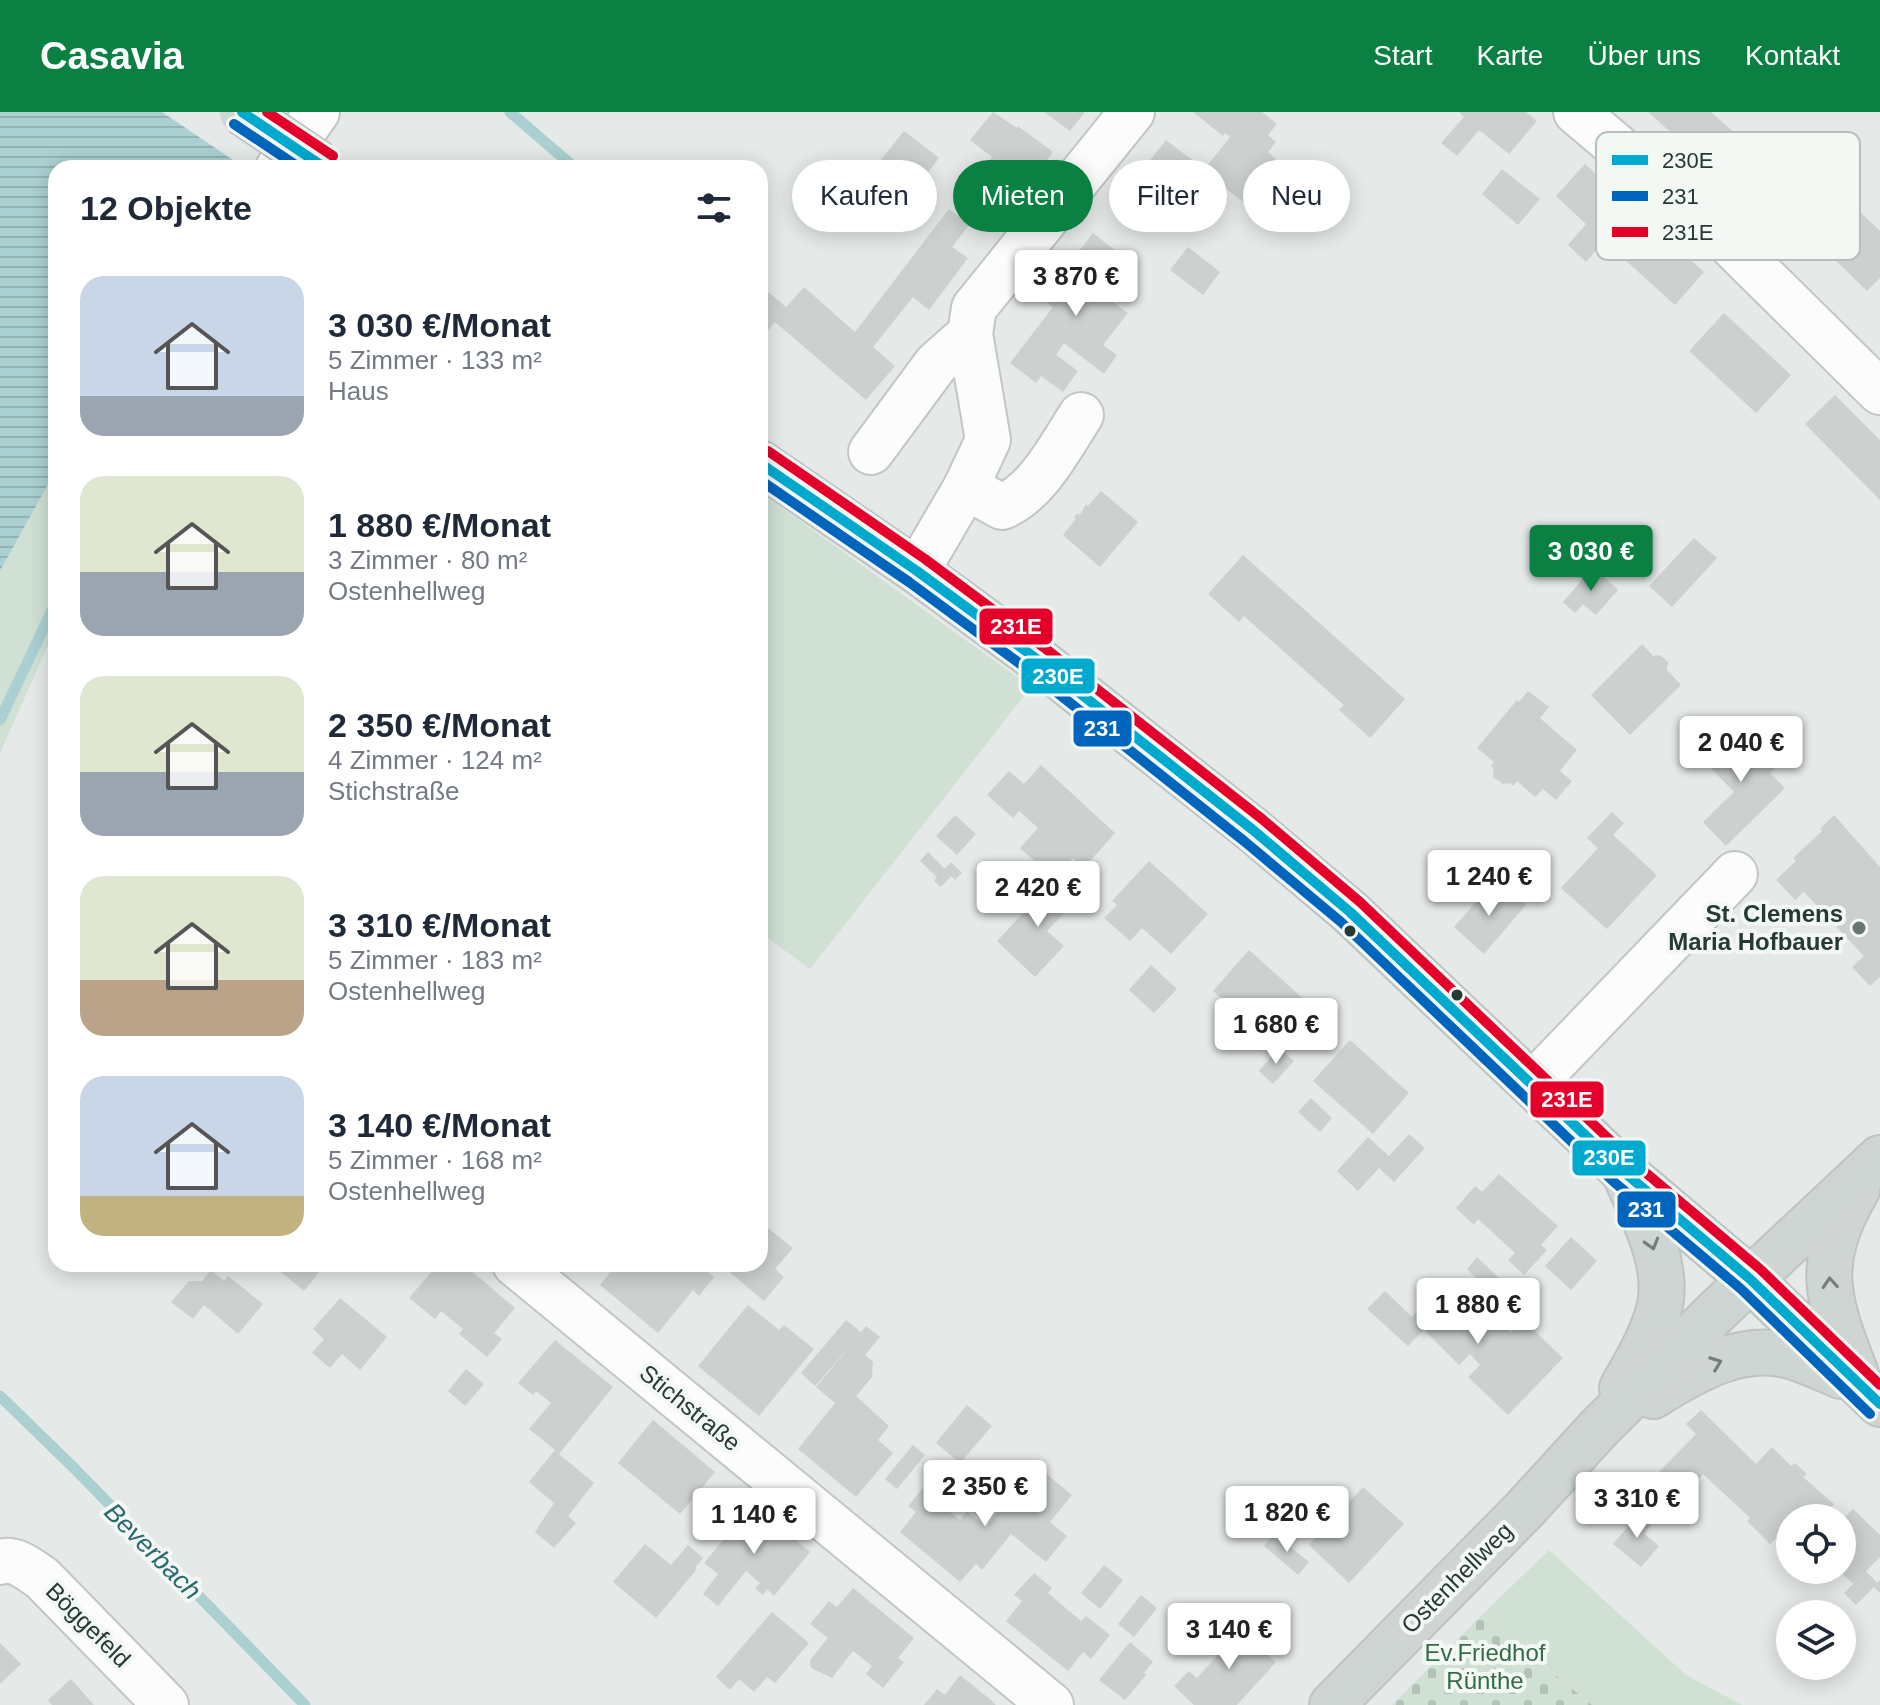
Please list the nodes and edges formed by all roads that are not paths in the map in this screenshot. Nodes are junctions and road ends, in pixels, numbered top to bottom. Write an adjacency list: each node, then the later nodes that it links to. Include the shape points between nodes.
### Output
1 (242, 112): 6 (main road, bridge)
2 (317, 112): 7 (street)
3 (1132, 112): 9 (street, via 974,308)
4 (1576, 112): 5 (street)
5 (1600, 132)
6 (299, 160)
7 (308, 160)
8 (1746, 260): 10 (street)
9 (970, 334): 12 (street, via 936,364); 14 (street, via 988,440)
10 (1880, 392)
11 (1081, 415): 14 (street, via 1017,501 1002,507)
12 (871, 452)
13 (768, 469): 15 (main road)
14 (966, 487): 15 (street)
15 (917, 571): 17 (main road, via 1253,830 1350,912)
16 (1735, 874): 17 (street)
17 (1533, 1084): 19 (main road)
18 (1874, 1164): 21 (main road, Ostenhellweg); 22 (main road, one-way to 18, via 1833,1313 1829,1255 1843,1214)
19 (1624, 1172): 21 (main road); 23 (main road, one-way to 23, via 1661,1276 1659,1308 1643,1350)
20 (525, 1272): 26 (street, Stichstraße)
21 (1750, 1279): 22 (main road); 23 (main road, Ostenhellweg)
22 (1870, 1394): 23 (main road, one-way to 22, via 1690,1373 1743,1353 1793,1357)
23 (1599, 1428): 27 (main road, Ostenhellweg)
24 (0, 1562): 25 (street, Böggefeld, via 25,1566 42,1578)
25 (166, 1705)
26 (1051, 1705)
27 (1332, 1705)

